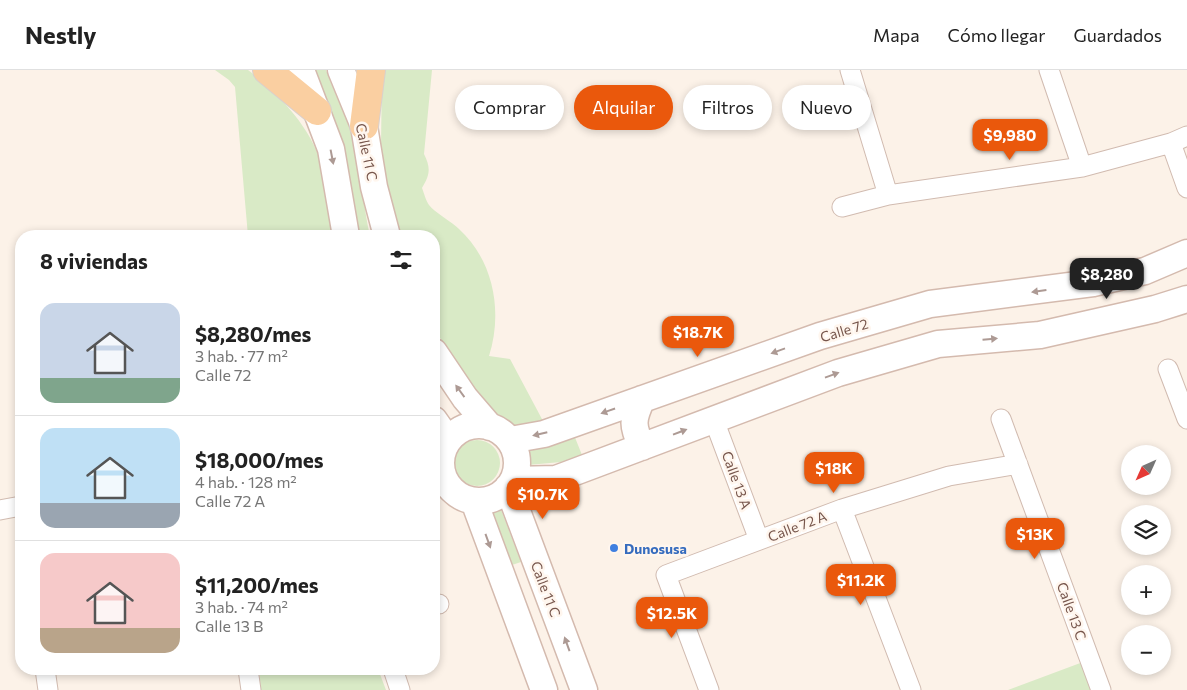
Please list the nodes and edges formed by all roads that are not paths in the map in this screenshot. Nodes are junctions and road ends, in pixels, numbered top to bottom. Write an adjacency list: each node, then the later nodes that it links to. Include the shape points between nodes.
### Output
1 (268, 70): 7 (main road)
2 (301, 70): 7 (main road)
3 (341, 70): 8 (main road, Calle 11 C)
4 (371, 70): 8 (main road)
5 (850, 70): 12 (street)
6 (1049, 70): 10 (street)
7 (317, 111): 14 (main road, one-way to 14, via 331,149)
8 (364, 126): 15 (main road, Calle 11 C, via 374,187)
9 (1179, 140): 10 (street); 11 (street)
10 (1082, 167): 12 (street)
11 (1187, 188)
12 (888, 195): 13 (street)
13 (842, 207)
14 (345, 230)
15 (385, 230)
16 (1187, 253): 17 (main road, Calle 72, via 1145,271)
17 (1122, 276): 19 (main road); 22 (main road, Calle 72, one-way to 22, via 1093,283 930,304 820,336)
18 (1187, 299): 19 (main road)
19 (1132, 314): 25 (main road, one-way to 19, via 838,373 938,344 1040,335)
20 (440, 361): 27 (main road, one-way to 20, via 465,398)
21 (1168, 369): 24 (street)
22 (642, 399): 27 (main road, Calle 72, one-way to 27, via 544,434); 28 (main road, via 633,426)
23 (1001, 419): 30 (street, Calle 13 C)
24 (1187, 419)
25 (714, 420): 28 (main road, one-way to 25); 37 (street, Calle 13 A)
26 (441, 430): 27 (main road, via 472,425); 29 (main road)
27 (500, 433): 32 (main road, via 516,456)
28 (642, 447): 32 (main road, via 556,479)
29 (440, 463)
30 (1018, 464): 35 (street, Calle 72 A, via 949,476); 50 (street, Calle 13 C)
31 (440, 478): 33 (main road, via 451,490)
32 (511, 484): 33 (main road, via 493,499); 38 (main road, Calle 11 C)
33 (474, 501): 39 (main road, one-way to 39)
34 (15, 507): 36 (street)
35 (842, 509): 37 (street, Calle 72 A); 49 (street)
36 (0, 510)
37 (759, 540): 48 (street, Calle 72 A, via 666,575)
38 (544, 582): 39 (main road); 47 (main road, Calle 11 C, one-way to 38)
39 (508, 595): 46 (main road)
40 (46, 675): 43 (street)
41 (249, 675): 44 (street)
42 (395, 675): 45 (street)
43 (48, 690)
44 (251, 690)
45 (400, 690)
46 (544, 690)
47 (584, 690)
48 (709, 690)
49 (911, 690)
50 (1102, 690)

